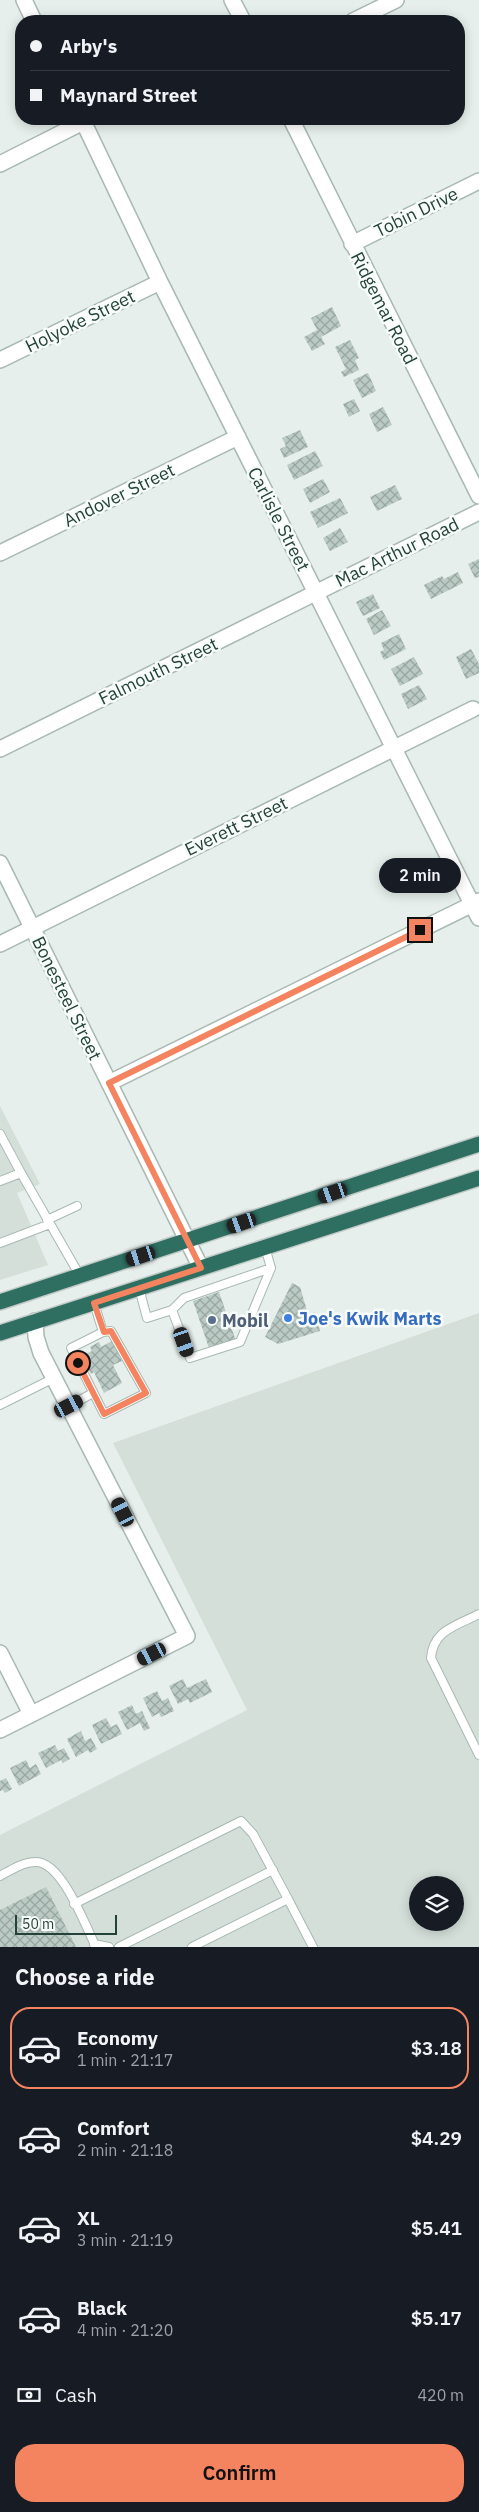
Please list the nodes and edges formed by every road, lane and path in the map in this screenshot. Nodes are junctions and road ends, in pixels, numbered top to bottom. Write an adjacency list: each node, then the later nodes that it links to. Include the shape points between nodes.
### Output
1 (24, 0): 4 (street)
2 (232, 0): 5 (street)
3 (396, 0): 6 (street)
4 (31, 15)
5 (240, 15)
6 (365, 15)
7 (74, 125): 10 (street)
8 (85, 125): 13 (street, Carlisle Street)
9 (294, 125): 12 (street, Ridgemar Road)
10 (0, 164)
11 (479, 181): 12 (street, Tobin Drive)
12 (352, 244): 16 (street, Ridgemar Road)
13 (160, 282): 14 (street, Holyoke Street); 15 (street, Carlisle Street)
14 (0, 360)
15 (238, 437): 18 (street, Andover Street); 19 (street, Carlisle Street)
16 (479, 496)
17 (479, 512): 19 (street, Mac Arthur Road)
18 (0, 553)
19 (316, 593): 21 (street, Falmouth Street); 22 (street, Carlisle Street)
20 (473, 709): 22 (street, Everett Street)
21 (0, 749)
22 (394, 749): 24 (street, Carlisle Street); 26 (street, Everett Street)
23 (0, 863): 26 (street, Bonesteel Street)
24 (476, 902): 25 (street, Carlisle Street); 28 (street)
25 (479, 918)
26 (32, 928): 27 (street, Everett Street); 28 (street, Bonesteel Street)
27 (0, 944)
28 (109, 1083): 36 (street, Bonesteel Street)
29 (0, 1134): 31 (lane)
30 (479, 1144): 36 (highway)
31 (21, 1173): 33 (lane); 35 (lane)
32 (478, 1180): 38 (highway)
33 (0, 1181)
34 (77, 1206): 35 (lane)
35 (48, 1222): 37 (lane); 41 (lane)
36 (188, 1242): 39 (street, Bonesteel Street); 41 (highway)
37 (0, 1243)
38 (266, 1248): 39 (highway); 40 (lane)
39 (201, 1268): 42 (highway)
40 (271, 1268): 45 (lane, via 184,1298); 45 (lane, via 240,1342 190,1358)
41 (80, 1276): 43 (highway)
42 (139, 1288): 44 (highway); 45 (lane, via 147,1318)
43 (0, 1302)
44 (94, 1303): 46 (highway); 47 (lane)
45 (172, 1310)
46 (35, 1322): 48 (highway); 49 (street, via 39,1346)
47 (104, 1332): 50 (lane, via 71,1348); 50 (lane, via 111,1331 146,1393 104,1414)
48 (0, 1333)
49 (54, 1378): 51 (lane); 52 (street)
50 (93, 1393): 52 (lane)
51 (0, 1405)
52 (69, 1406): 55 (street, via 187,1636)
53 (479, 1614): 57 (lane, via 437,1636 431,1658)
54 (0, 1653): 55 (street)
55 (32, 1714): 56 (street)
56 (0, 1730)
57 (479, 1755)
58 (273, 1870): 60 (lane); 61 (lane, via 254,1834 241,1821); 64 (lane)
59 (0, 1876): 61 (lane, via 26,1863 38,1862 51,1867)
60 (288, 1899): 65 (lane); 66 (lane)
61 (74, 1904): 62 (lane)
62 (95, 1945): 63 (lane)
63 (109, 1947)
64 (119, 1947)
65 (192, 1947)
66 (313, 1947)

